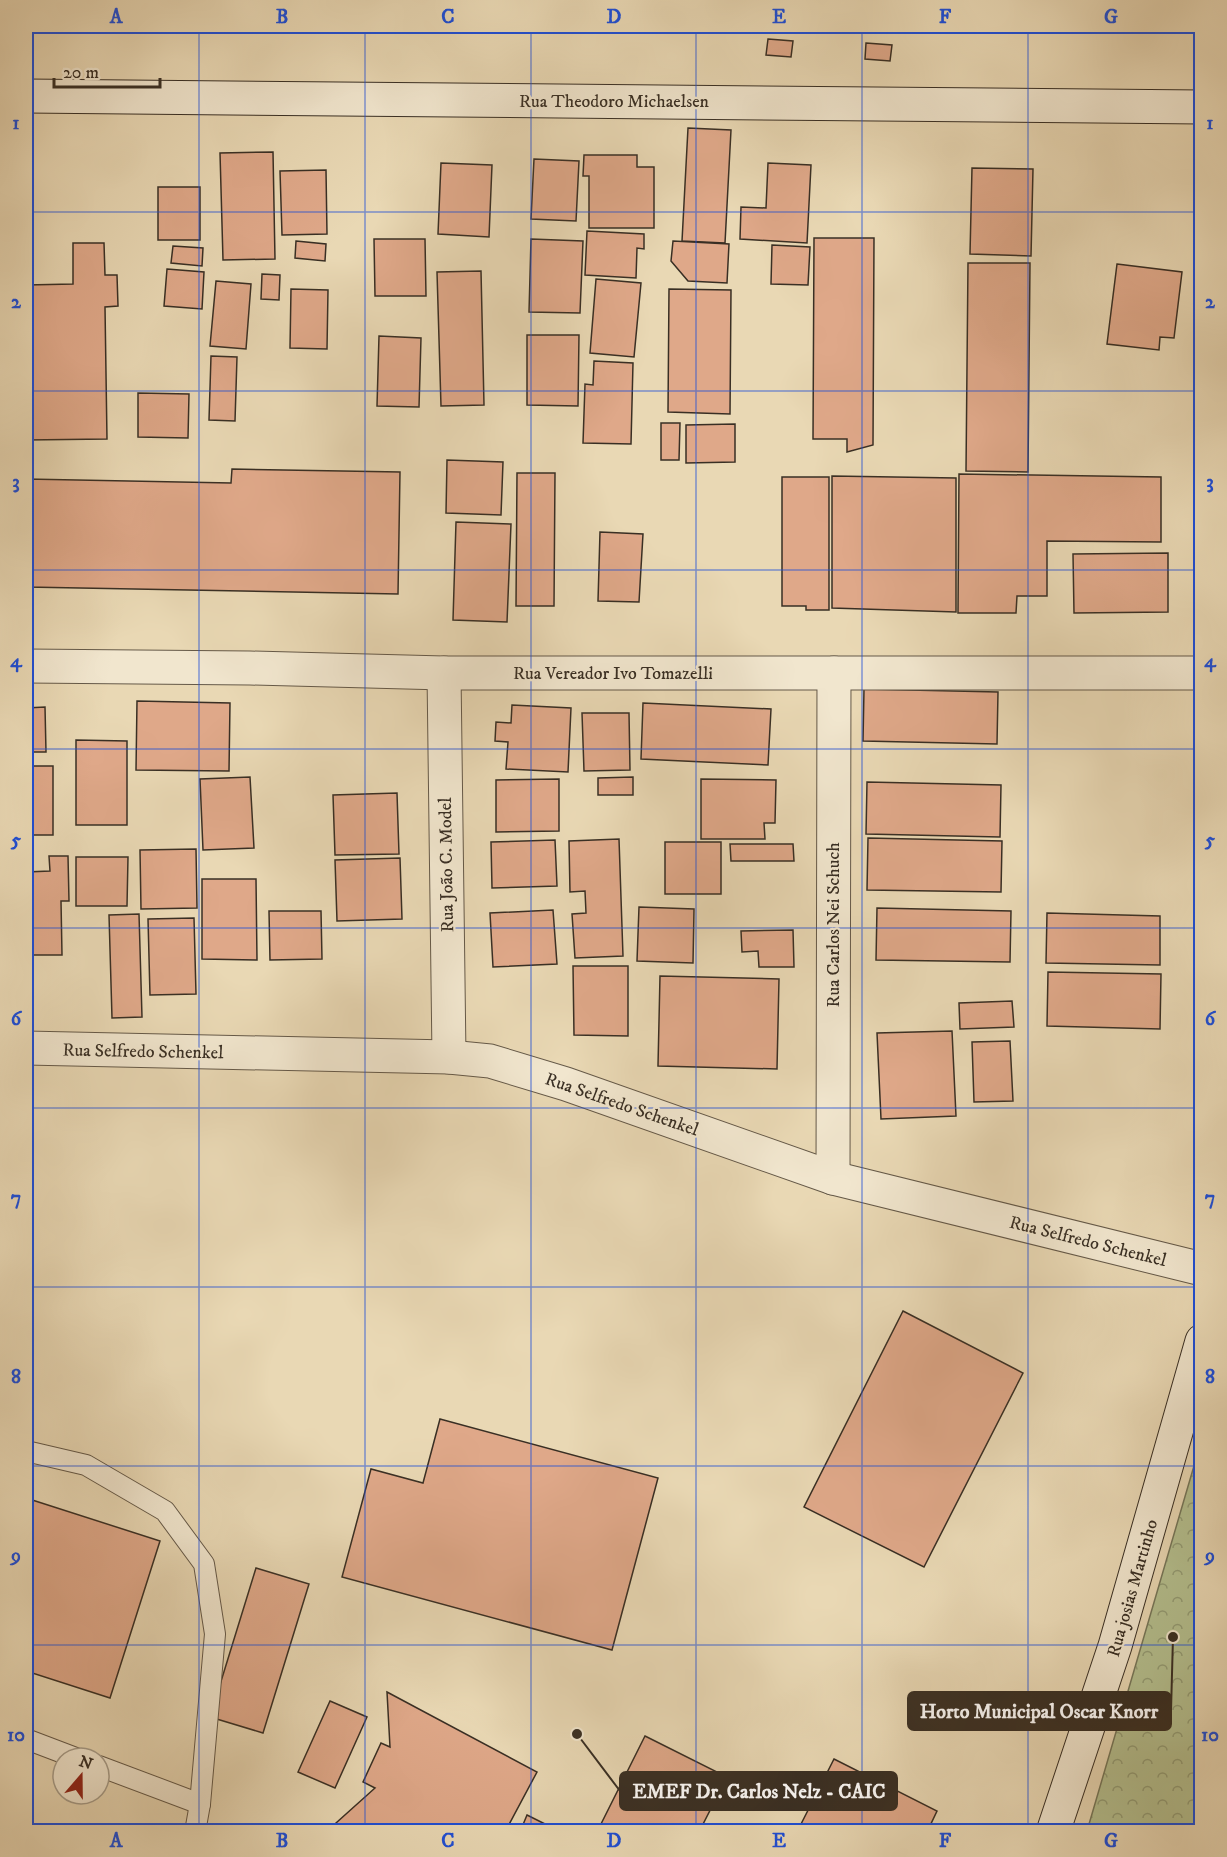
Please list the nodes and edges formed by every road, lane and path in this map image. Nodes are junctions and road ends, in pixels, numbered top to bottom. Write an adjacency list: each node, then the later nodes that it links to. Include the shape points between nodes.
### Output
1 (26, 96): 2 (street, Rua Theodoro Michaelsen)
2 (1202, 106)
3 (26, 666): 4 (street, Rua Vereador Ivo Tomazelli)
4 (444, 673): 5 (street, Rua Vereador Ivo Tomazelli); 8 (street, Rua João C. Model)
5 (834, 673): 6 (street, Rua Vereador Ivo Tomazelli); 9 (street, Rua Carlos Nei Schuch)
6 (1202, 673)
7 (26, 1048): 8 (street, Rua Selfredo Schenkel)
8 (449, 1057): 9 (street, Rua Selfredo Schenkel, via 490,1061 566,1084)
9 (833, 1178): 10 (street, Rua Selfredo Schenkel)
10 (1202, 1269)
11 (1202, 1341): 18 (street, Rua josias Martinho, via 1115,1646)
12 (26, 1451): 16 (lane, via 86,1465 165,1511 204,1564 215,1634)
13 (26, 1739): 14 (lane)
14 (51, 1748)
15 (111, 1771): 16 (lane)
16 (200, 1804): 17 (lane)
17 (195, 1832)
18 (1053, 1832)

